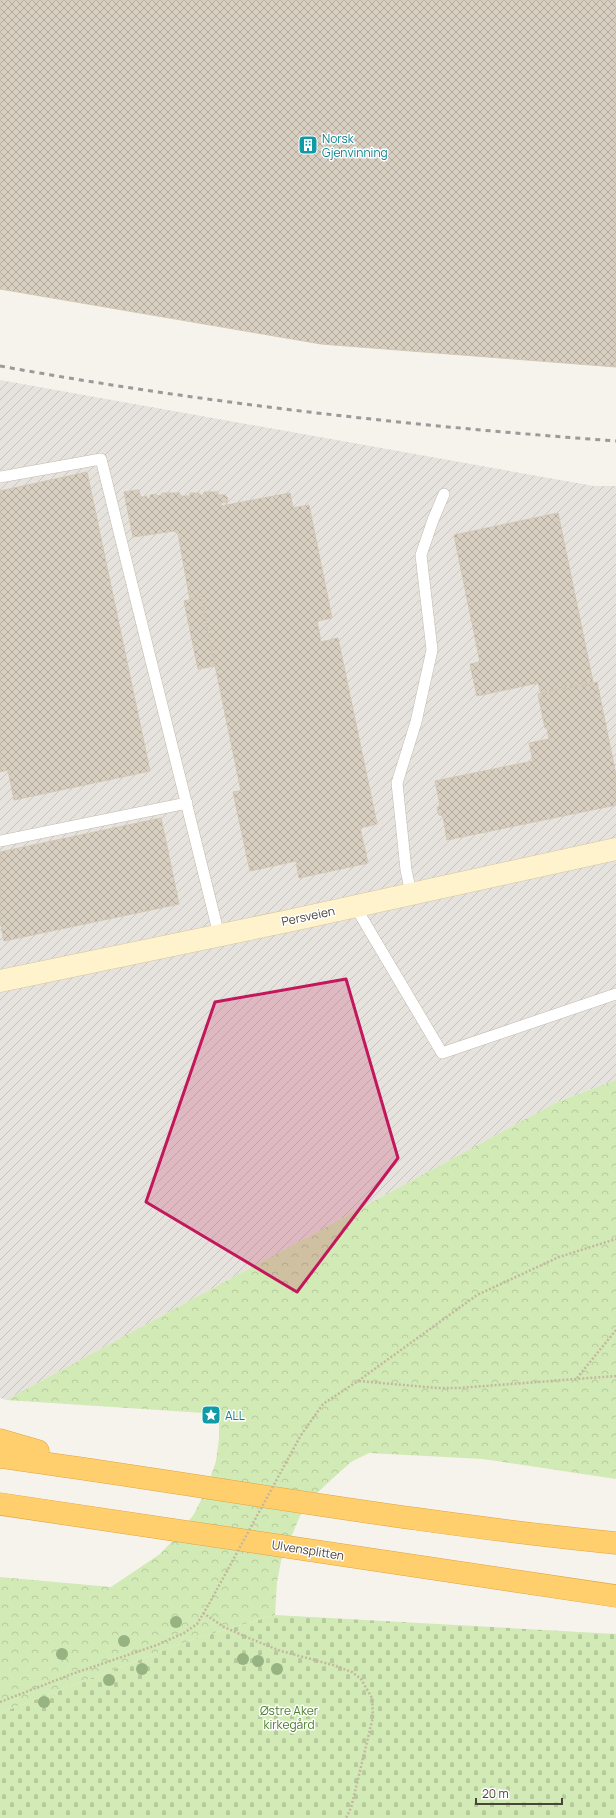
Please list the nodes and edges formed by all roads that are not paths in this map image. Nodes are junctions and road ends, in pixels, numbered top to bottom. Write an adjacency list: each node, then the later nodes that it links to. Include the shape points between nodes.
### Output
1 (0, 478): 3 (lane, via 101,459)
2 (444, 494): 6 (lane, via 421,556 432,650 416,722 397,783 406,870)
3 (187, 803): 4 (lane); 8 (lane)
4 (0, 841)
5 (616, 849): 6 (main road, Persveien)
6 (411, 893): 7 (main road, Persveien)
7 (355, 906): 8 (main road, Persveien); 10 (lane, via 442,1053)
8 (219, 935): 9 (main road, Persveien)
9 (0, 981)
10 (616, 994)
11 (0, 1440): 13 (highway)
12 (0, 1457): 13 (highway)
13 (112, 1472): 15 (highway, via 422,1520)
14 (0, 1504): 16 (highway, Ulvensplitten)
15 (616, 1542)
16 (616, 1596)

